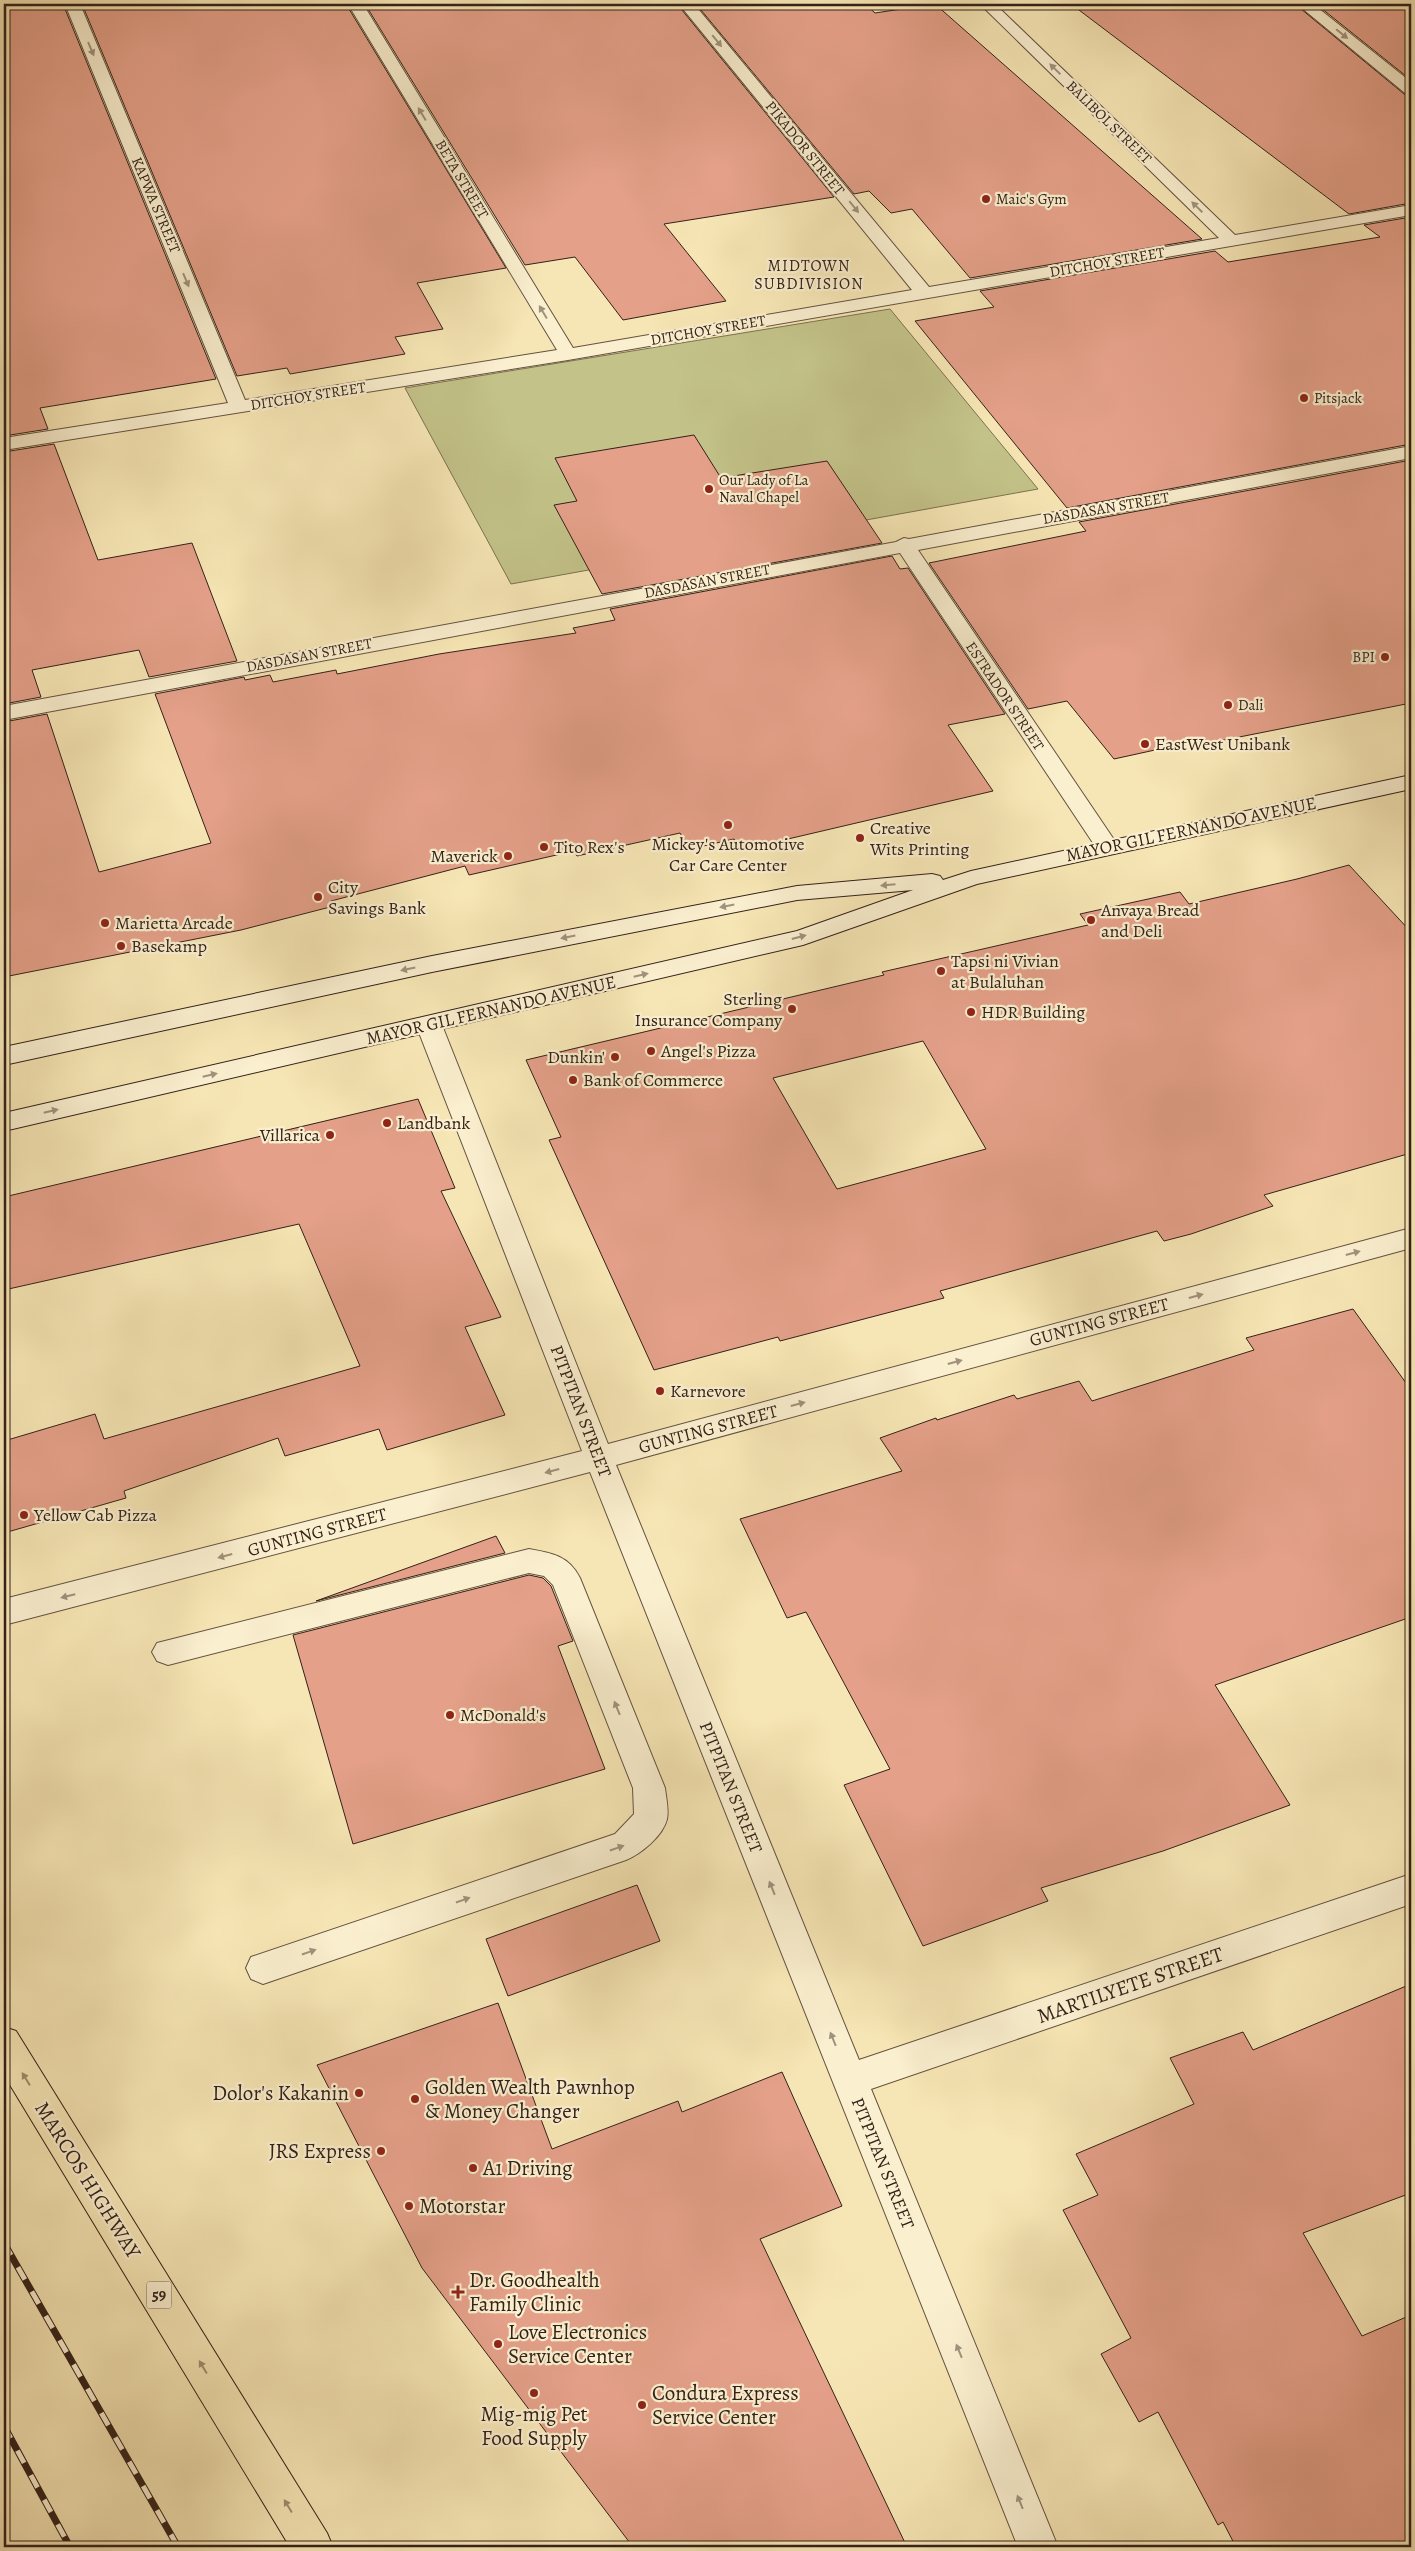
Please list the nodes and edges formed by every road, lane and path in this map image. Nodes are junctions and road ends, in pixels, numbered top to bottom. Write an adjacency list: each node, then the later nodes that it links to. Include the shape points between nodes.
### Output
1 (72, 4): 11 (street, KAPWA STREET, one-way to 11)
2 (355, 4): 10 (street, BETA STREET, one-way to 2)
3 (686, 4): 9 (street, PIKADOR STREET, one-way to 9)
4 (987, 4): 8 (street, BALIBOL STREET, one-way to 4)
5 (1304, 4): 6 (street, one-way to 6)
6 (1411, 90)
7 (1411, 210): 8 (street, DITCHOY STREET)
8 (1232, 241): 9 (street, DITCHOY STREET)
9 (924, 293): 10 (street, DITCHOY STREET)
10 (568, 354): 11 (street, DITCHOY STREET)
11 (239, 407): 12 (street, DITCHOY STREET)
12 (4, 444)
13 (1411, 452): 14 (street, DASDASAN STREET)
14 (904, 544): 15 (street, DASDASAN STREET); 17 (street, ESTRADOR STREET)
15 (4, 713)
16 (1411, 782): 17 (street, MAYOR GIL FERNANDO AVENUE)
17 (1107, 848): 18 (street, MAYOR GIL FERNANDO AVENUE)
18 (971, 878): 19 (street, MAYOR GIL FERNANDO AVENUE, one-way to 18, via 803,937); 20 (street, MAYOR GIL FERNANDO AVENUE, one-way to 20, via 797,893 432,964)
19 (429, 1025): 21 (street, MAYOR GIL FERNANDO AVENUE, one-way to 19); 23 (street, PITPITAN STREET)
20 (4, 1056)
21 (4, 1122)
22 (1411, 1238): 23 (street, GUNTING STREET, one-way to 22)
23 (599, 1458): 24 (street, GUNTING STREET, one-way to 24); 29 (street, PITPITAN STREET, one-way to 23)
24 (4, 1612)
25 (168, 1652): 27 (street, one-way to 25, via 626,1846 651,1819 649,1788 564,1578 552,1566 529,1561)
26 (1411, 1889): 29 (street, MARTILYETE STREET)
27 (263, 1968)
28 (4, 2043): 30 (main road, MARCOS HIGHWAY / 59, one-way to 28)
29 (850, 2080): 31 (street, PITPITAN STREET, one-way to 29)
30 (313, 2547)
31 (1038, 2547)

